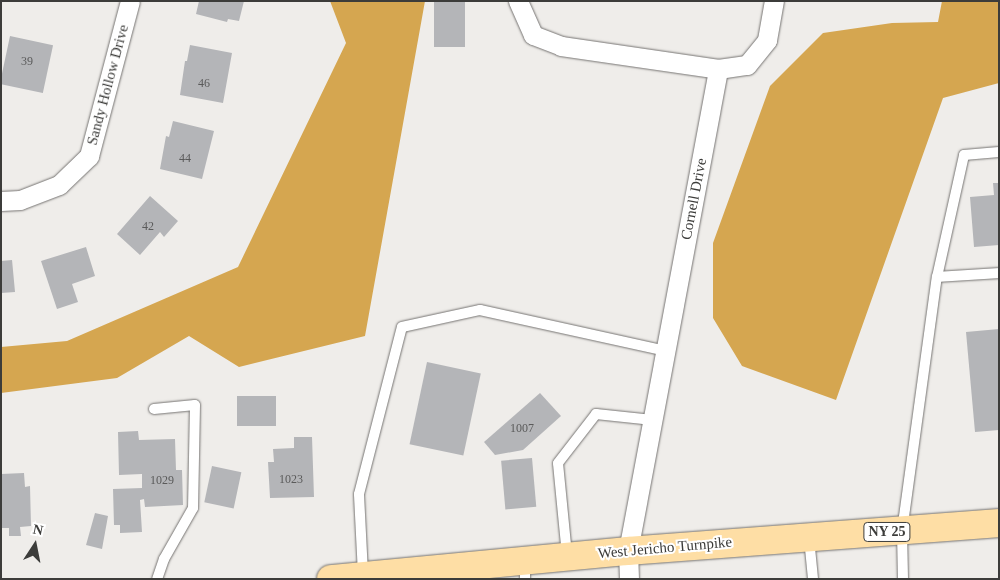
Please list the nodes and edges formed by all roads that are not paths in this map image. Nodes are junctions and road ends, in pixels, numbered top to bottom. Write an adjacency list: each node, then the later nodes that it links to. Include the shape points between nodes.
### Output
1 (130, 1): 6 (street, Sandy Hollow Drive, via 89,156 59,185 20,200)
2 (518, 1): 4 (street, via 533,35 561,46)
3 (774, 1): 4 (street, via 767,40 747,65)
4 (718, 68): 9 (street, Cornell Drive)
5 (999, 152): 8 (lane, via 964,155)
6 (1, 201)
7 (999, 273): 8 (lane)
8 (937, 277): 13 (lane)
9 (666, 351): 11 (street, Cornell Drive); 19 (lane, via 480,310 402,327 360,494)
10 (154, 409): 20 (lane, via 195,405 193,508)
11 (653, 420): 15 (street, Cornell Drive); 16 (lane, via 596,414 558,464)
12 (999, 523): 13 (main road, West Jericho Turnpike / NY 25)
13 (902, 531): 14 (main road, West Jericho Turnpike / NY 25); 24 (lane)
14 (809, 538): 15 (main road, West Jericho Turnpike / NY 25); 23 (lane)
15 (628, 550): 16 (main road, West Jericho Turnpike / NY 25); 22 (street, Cornell Drive)
16 (567, 556): 17 (main road, West Jericho Turnpike / NY 25)
17 (525, 570): 18 (main road, West Jericho Turnpike / NY 25)
18 (434, 574): 19 (main road, West Jericho Turnpike / NY 25)
19 (368, 576): 21 (main road, West Jericho Turnpike / NY 25)
20 (156, 579)
21 (331, 579)
22 (629, 579)
23 (813, 579)
24 (903, 579)

